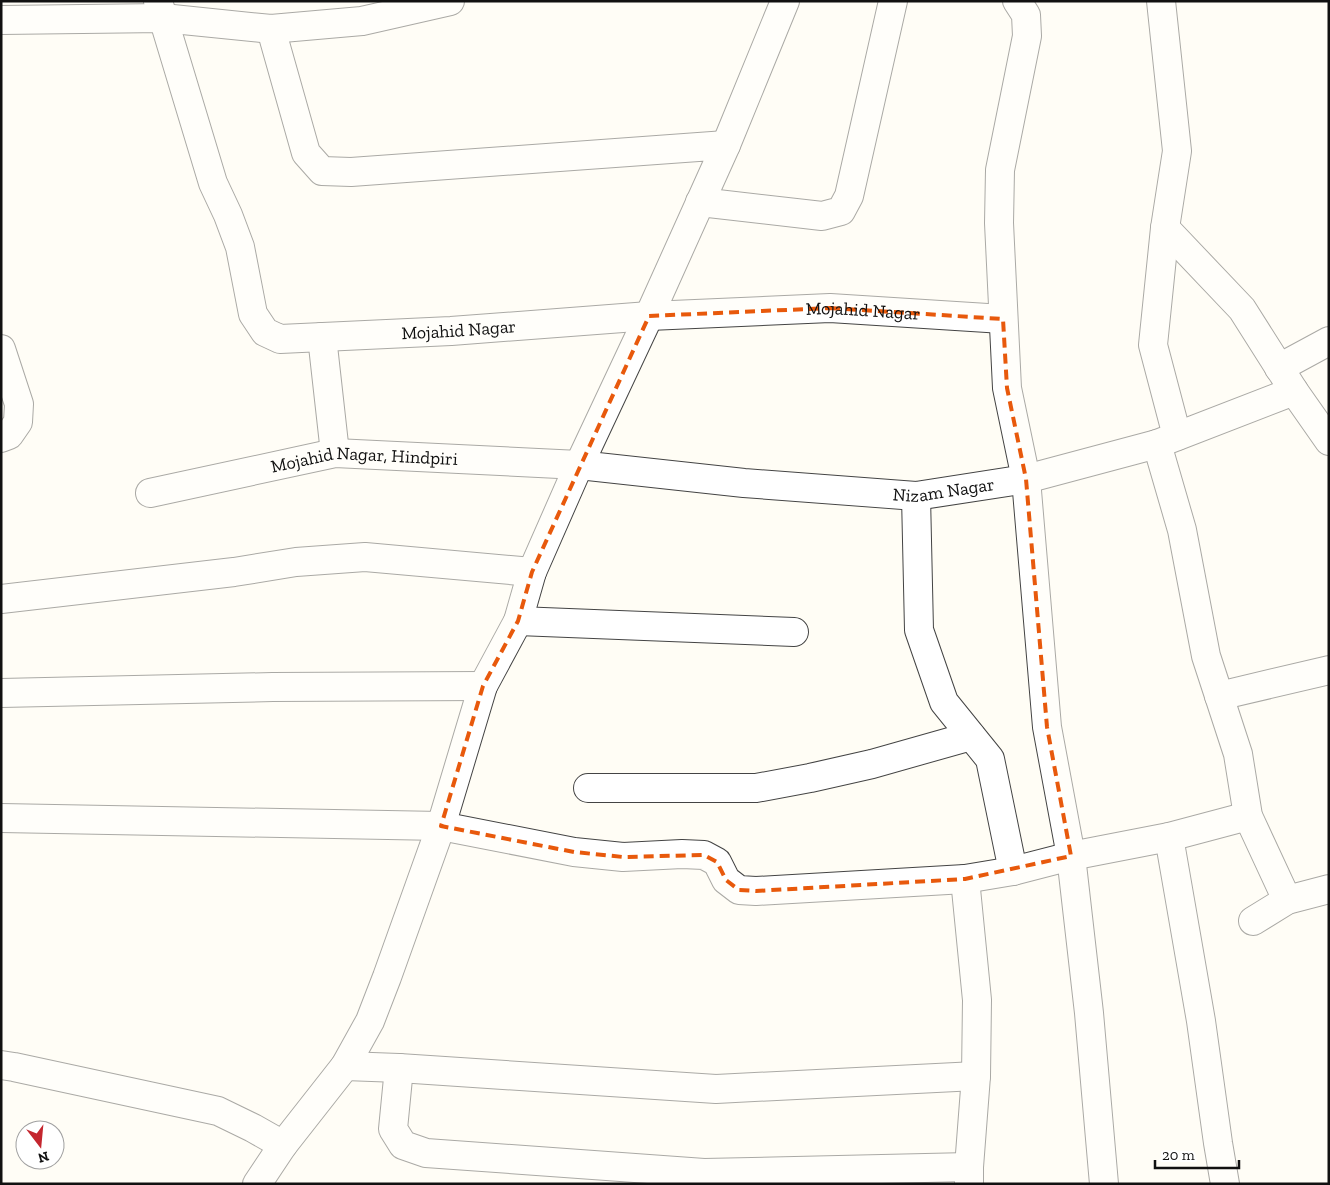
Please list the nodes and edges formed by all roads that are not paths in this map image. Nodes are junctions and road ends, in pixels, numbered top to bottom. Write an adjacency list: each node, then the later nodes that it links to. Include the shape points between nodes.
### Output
1 (450, 1): 8 (street, via 362,21)
2 (785, 1): 9 (street)
3 (893, 1): 10 (street, via 849,196 841,211 822,216)
4 (1017, 1): 13 (street, via 1026,15 1027,36 1000,170)
5 (1161, 1): 11 (street, via 1177,151)
6 (161, 10): 7 (street); 8 (street); 14 (street, Mojahid Nagar, via 213,183 240,247 253,314 264,332 280,339)
7 (1, 20)
8 (271, 29): 9 (street, via 306,153 322,171 361,171)
9 (726, 145): 10 (street)
10 (700, 202): 12 (street)
11 (1165, 228): 17 (street, via 1242,309); 20 (street, via 1153,345)
12 (649, 316): 13 (street, Mojahid Nagar, via 830,308); 14 (street, Mojahid Nagar); 23 (street)
13 (1003, 319): 24 (street, via 1007,388)
14 (322, 337): 22 (street)
15 (1329, 341): 17 (street)
16 (1, 349): 19 (street, via 18,404 18,422 9,436)
17 (1279, 368): 18 (street)
18 (1294, 391): 20 (street, Nizam Nagar); 21 (street)
19 (1, 438)
20 (1167, 440): 24 (street, Nizam Nagar); 34 (street, via 1206,656)
21 (1329, 442)
22 (335, 453): 23 (street, Mojahid Nagar, Hindpiri); 25 (street, Mojahid Nagar, Hindpiri)
23 (579, 465): 26 (street, Nizam Nagar, via 744,483); 27 (street)
24 (1026, 479): 26 (street, Nizam Nagar); 41 (street, via 1047,727)
25 (150, 493)
26 (916, 496): 35 (street, via 920,630 944,702)
27 (532, 572): 28 (street, via 365,557 296,562); 29 (street)
28 (1, 599)
29 (518, 621): 30 (street); 32 (street)
30 (794, 632)
31 (1329, 670): 34 (street)
32 (483, 686): 33 (street); 39 (street)
33 (1, 694)
34 (1219, 696): 37 (street, via 1238,754)
35 (971, 736): 36 (street, via 872,764 756,788); 42 (street, via 990,759)
36 (588, 788)
37 (1248, 816): 40 (street); 45 (street)
38 (1, 818): 39 (street)
39 (442, 826): 43 (street, via 574,852 623,857 704,855 717,862 726,880 739,890); 48 (street, via 370,1021)
40 (1169, 837): 41 (street); 55 (street)
41 (1071, 856): 42 (street); 54 (street)
42 (1013, 871): 43 (street)
43 (965, 878): 50 (street, via 977,1000)
44 (1329, 889): 45 (street)
45 (1287, 900): 46 (street)
46 (1253, 920)
47 (1, 1065): 51 (street, via 218,1112)
48 (345, 1066): 49 (street); 51 (street)
49 (399, 1068): 50 (street, via 716,1089); 52 (street, via 393,1129 403,1145 426,1153 704,1173)
50 (976, 1076): 52 (street)
51 (283, 1146): 53 (street)
52 (969, 1175)
53 (257, 1184)
54 (1104, 1184)
55 (1225, 1184)

